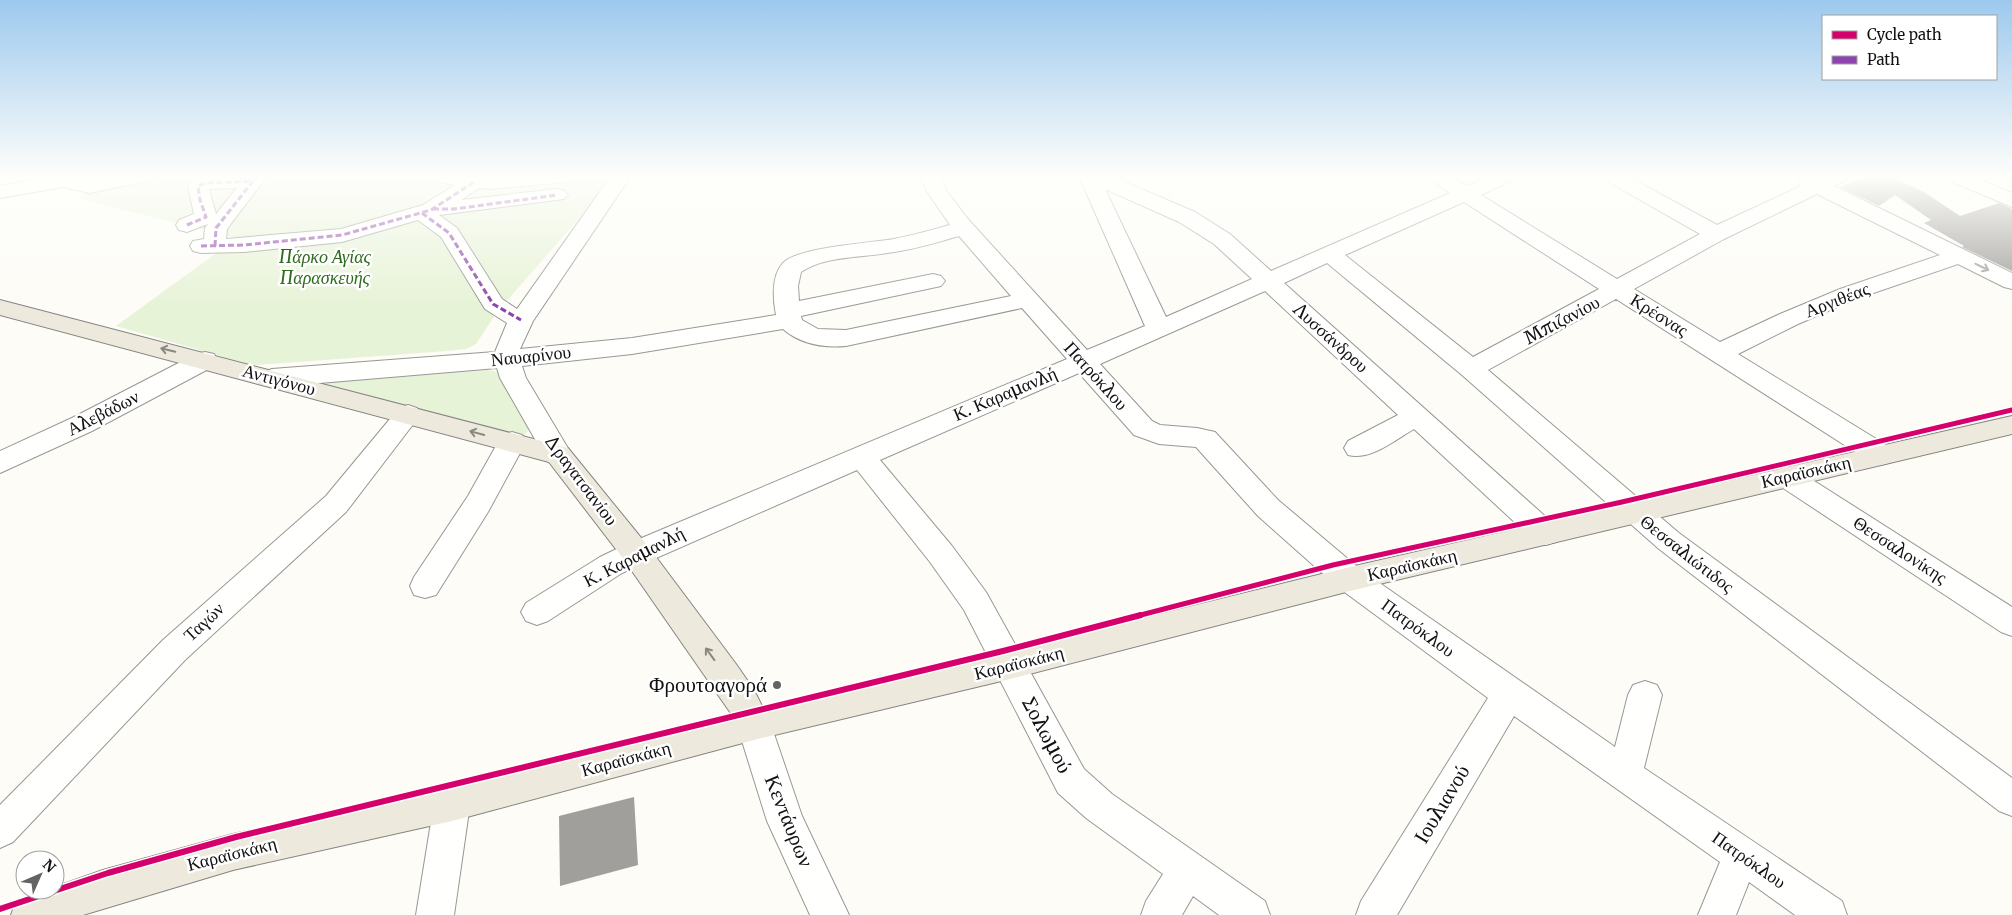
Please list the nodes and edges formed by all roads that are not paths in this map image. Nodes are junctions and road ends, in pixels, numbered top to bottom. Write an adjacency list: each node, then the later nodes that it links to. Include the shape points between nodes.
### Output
1 (202, 219): 14 (street)
2 (223, 219): 3 (street, via 208,246 277,243 342,235)
3 (400, 219)
4 (435, 219): 26 (street, via 449,233 493,304)
5 (591, 219): 26 (street)
6 (957, 219): 15 (street, Πατρόκλου)
7 (1108, 219): 27 (street)
8 (1189, 219): 19 (street, Λυσσάνδρου, via 1229,245)
9 (1410, 219): 17 (street, Κ. Καραμανλή)
10 (1506, 219): 22 (street, Κρέσνας)
11 (1689, 219): 16 (street)
12 (1749, 219): 16 (street, Μπιζανίου)
13 (1884, 219): 18 (street)
14 (187, 226)
15 (964, 228): 23 (street, Πατρόκλου); 25 (street, via 896,245 798,262 789,270 787,279)
16 (1716, 234): 22 (street, Μπιζανίου)
17 (1330, 254): 19 (street, Κ. Καραμανλή); 32 (street, Θεσσαλιώτιδος)
18 (1960, 256): 21 (street, one-way to 21); 28 (street, Αργιθέας, via 1848,294)
19 (1269, 280): 27 (street, Κ. Καραμανλή); 35 (street, Λυσσάνδρου)
20 (933, 281): 25 (street, Ναυαρίνου)
21 (2012, 282)
22 (1619, 289): 28 (street, Κρέσνας); 32 (street, Μπιζανίου)
23 (1027, 300): 25 (street, via 840,339 805,332 793,326); 31 (street, Πατρόκλου)
24 (0, 307): 30 (main road, Αντιγόνου, one-way to 24)
25 (789, 316): 29 (street, Ναυαρίνου, via 681,339)
26 (521, 320): 29 (street, via 508,348)
27 (1158, 328): 31 (street, Κ. Καραμανλή)
28 (1719, 353): 41 (street, Κρέσνας)
29 (507, 359): 33 (street, Ναυαρίνου); 39 (street, Δραγατσανίου, via 513,378)
30 (205, 360): 33 (main road, Αντιγόνου); 42 (street, Αλεβάδων)
31 (1082, 361): 40 (street, Κ. Καραμανλή); 47 (street, Πατρόκλου, via 1143,428 1160,436 1197,436 1211,444 1268,508)
32 (1471, 369): 44 (street, Θεσσαλιώτιδος)
33 (272, 378): 34 (main road, Αντιγόνου)
34 (408, 414): 37 (main road, Αντιγόνου, one-way to 34); 58 (street, Ταγών, via 336,504 174,650)
35 (1417, 416): 38 (street); 45 (street, Λυσσάνδρου)
36 (2012, 425): 41 (main road, Καραϊσκάκη)
37 (512, 442): 39 (main road, Αντιγόνου); 48 (street, via 478,504)
38 (1358, 448)
39 (558, 455): 46 (main road, Δραγατσανίου)
40 (861, 455): 46 (street, Κ. Καραμανλή); 51 (street, Σολωμού, via 975,601)
41 (1881, 455): 43 (main road, Καραϊσκάκη)
42 (0, 463)
43 (1787, 477): 44 (main road, Καραϊσκάκη); 50 (street, Θεσσαλονίκης)
44 (1635, 513): 45 (main road, Καραϊσκάκη); 56 (street, Θεσσαλιώτιδος, via 1712,575)
45 (1546, 534): 47 (main road, Καραϊσκάκη)
46 (636, 552): 49 (street, Κ. Καραμανλή); 54 (main road, Δραγατσανίου, one-way to 46, via 742,700)
47 (1350, 579): 51 (main road, Καραϊσκάκη); 52 (street, Πατρόκλου)
48 (425, 586)
49 (537, 612)
50 (2012, 623)
51 (1010, 666): 54 (main road, Καραϊσκάκη); 60 (street, Σολωμού, via 1072,781 1099,806)
52 (1509, 694): 55 (street, Πατρόκλου); 66 (street, Ιουλιανού)
53 (1645, 695): 55 (street)
54 (754, 725): 57 (main road, Καραϊσκάκη); 63 (street, Κεντάυρων, via 785,821)
55 (1625, 775): 59 (street, Πατρόκλου)
56 (2012, 799)
57 (452, 804): 61 (main road, Καραϊσκάκη, via 233,852); 62 (street)
58 (0, 830)
59 (1741, 855): 67 (street); 68 (street, Πατρόκλου)
60 (1188, 869): 64 (street); 65 (street, Σολωμού)
61 (30, 915)
62 (435, 915)
63 (830, 915)
64 (1160, 915)
65 (1251, 915)
66 (1375, 915)
67 (1717, 915)
68 (1828, 915)

